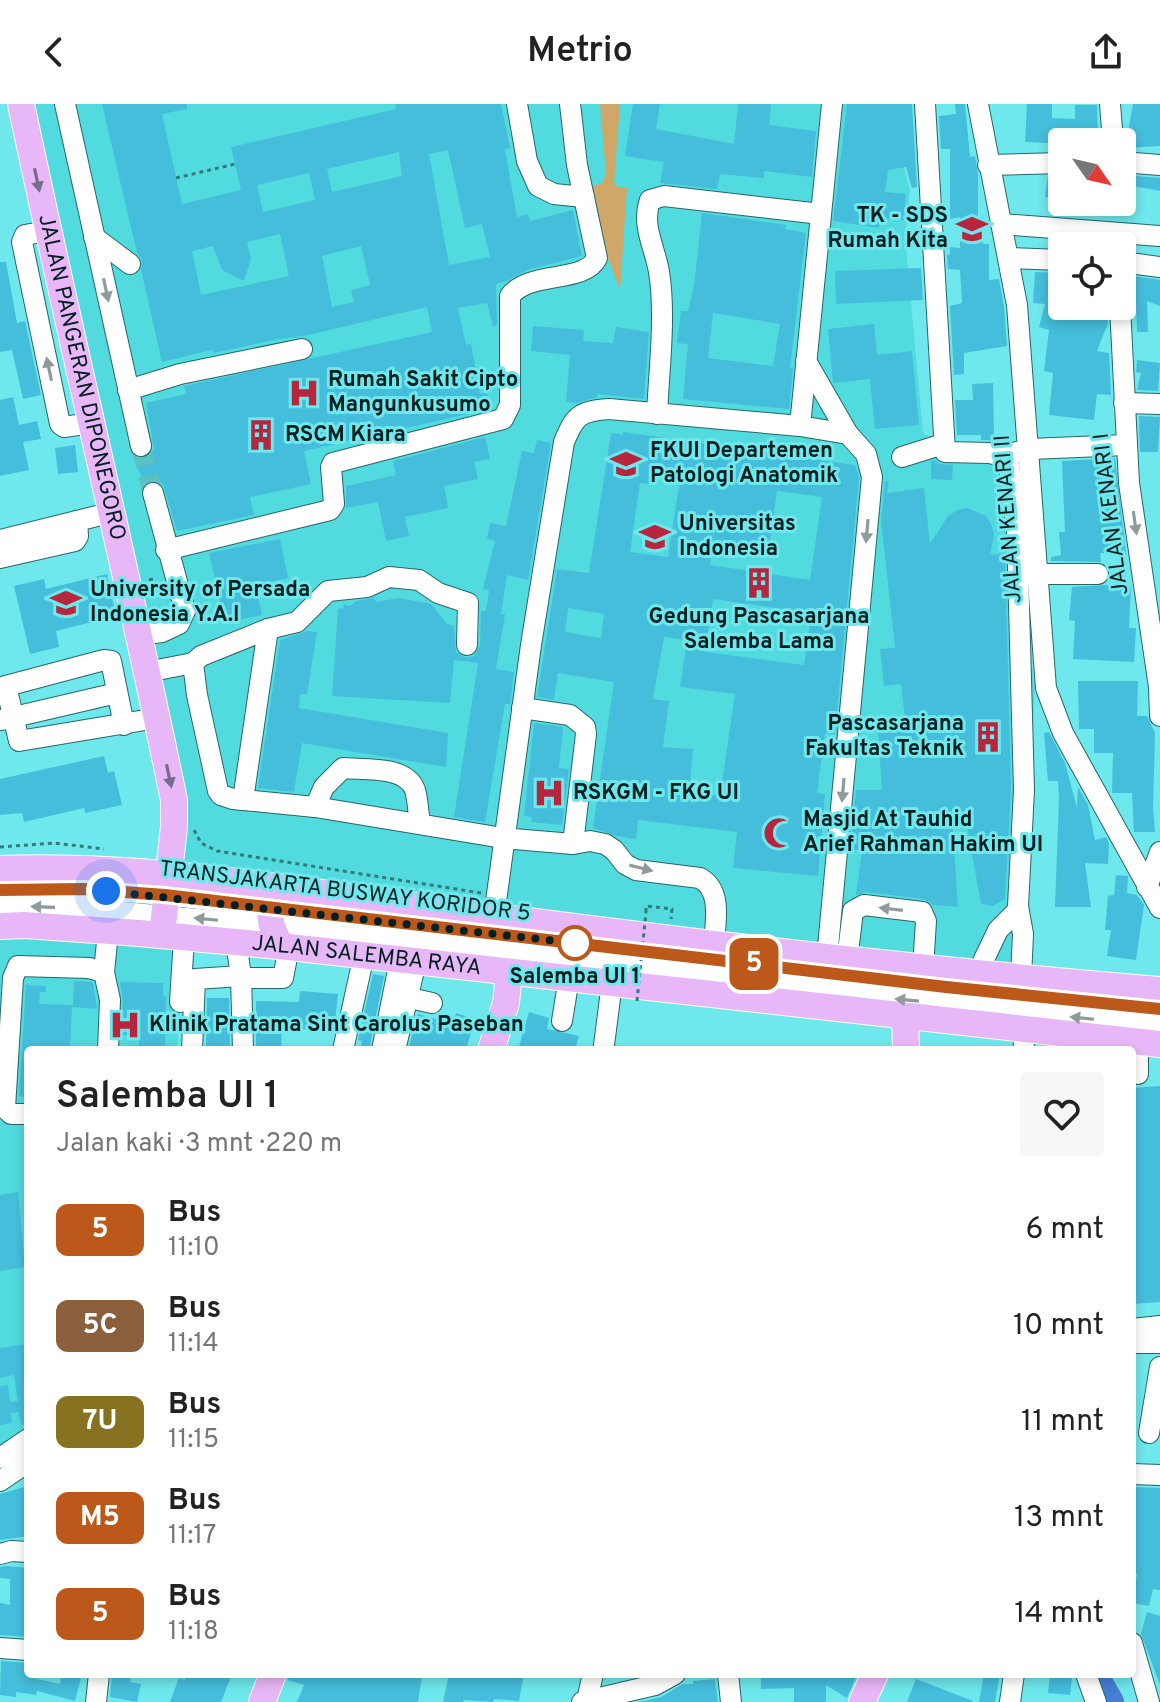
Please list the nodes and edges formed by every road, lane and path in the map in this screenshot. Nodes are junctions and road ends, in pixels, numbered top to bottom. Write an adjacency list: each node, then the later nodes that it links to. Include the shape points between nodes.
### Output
1 (21, 104): 42 (main road, JALAN PANGERAN DIPONEGORO, one-way to 42)
2 (65, 104): 20 (street)
3 (517, 104): 16 (street, via 527,161 538,186 554,194)
4 (832, 104): 17 (street)
5 (925, 104): 35 (street)
6 (978, 104): 13 (street, JALAN KENARI II)
7 (1110, 104): 9 (street)
8 (564, 105): 16 (street)
9 (1112, 128)
10 (1048, 163): 13 (street)
11 (1136, 163): 14 (street)
12 (235, 164): 15 (path)
13 (988, 165): 18 (street, JALAN KENARI II)
14 (1160, 165)
15 (176, 178)
16 (584, 197): 45 (street, via 595,262 585,270 524,284 510,296 510,405 503,419 333,463 330,510)
17 (821, 214): 28 (street); 32 (street, via 664,196 650,200 650,243 660,273)
18 (1001, 224): 19 (street); 21 (street, JALAN KENARI II)
19 (1160, 236)
20 (94, 237): 23 (street); 29 (street, one-way to 29)
21 (1010, 258): 22 (street); 38 (street, JALAN KENARI II)
22 (1048, 259)
23 (130, 264)
24 (1136, 264): 25 (street)
25 (1160, 267)
26 (1121, 320): 30 (street, JALAN KENARI I)
27 (302, 349): 29 (street, via 180,374)
28 (806, 361): 33 (street); 34 (street)
29 (130, 397): 37 (street)
30 (1124, 403): 31 (street); 36 (street, JALAN KENARI I)
31 (1160, 404)
32 (657, 414): 33 (street); 58 (street, via 590,410 578,415 570,428)
33 (800, 426): 34 (street)
34 (848, 434): 84 (street, one-way to 84, via 866,454 872,477)
35 (943, 444): 39 (street, via 947,454); 40 (street)
36 (1126, 445): 38 (street); 56 (street, JALAN KENARI I, one-way to 56)
37 (141, 446)
38 (1030, 449): 39 (street); 47 (street, JALAN KENARI II)
39 (1000, 456): 77 (street, via 1009,465 1017,532 1024,790)
40 (902, 457)
41 (153, 493): 45 (street)
42 (113, 512): 43 (street); 49 (main road, JALAN PANGERAN DIPONEGORO)
43 (77, 521): 44 (street); 46 (street, via 75,541)
44 (0, 540)
45 (166, 550): 51 (street, via 183,618 162,632)
46 (0, 558)
47 (1036, 574): 48 (street); 71 (street, JALAN KENARI II, via 1051,705)
48 (1098, 574)
49 (126, 581): 49 (path, bridge, via 152,590 155,589 153,579); 51 (main road, JALAN PANGERAN DIPONEGORO)
50 (268, 629): 52 (street, via 297,622 328,591 367,587 389,577 419,580 468,603); 53 (street); 63 (street)
51 (139, 635): 54 (main road, JALAN PANGERAN DIPONEGORO)
52 (467, 645)
53 (193, 663): 54 (street); 63 (street, via 218,791)
54 (147, 672): 61 (main road, JALAN PANGERAN DIPONEGORO)
55 (3, 687): 57 (street, via 104,660 111,661); 60 (street)
56 (1160, 687): 59 (street, JALAN KENARI I)
57 (117, 693): 60 (street); 62 (street)
58 (522, 708): 67 (street); 68 (street, via 570,715 585,727)
59 (1160, 716)
60 (6, 718): 62 (street, via 21,741)
61 (157, 718): 62 (street); 78 (main road, JALAN PANGERAN DIPONEGORO, one-way to 78, via 174,800)
62 (124, 725)
63 (243, 800): 64 (street)
64 (315, 807): 65 (street); 65 (street, via 324,787 343,768 401,774 416,791)
65 (420, 823): 67 (street)
66 (192, 826): 74 (path, via 201,843 217,851)
67 (503, 838): 68 (street); 74 (street)
68 (573, 844): 82 (street, one-way to 82, via 605,844 636,870 709,883 716,907)
69 (1160, 852): 71 (street)
70 (0, 869): 78 (main road, JALAN SALEMBA RAYA, via 31,868)
71 (1147, 887): 76 (street, JALAN KENARI II)
72 (0, 890): 78 (street, TRANSJAKARTA BUSWAY KORIDOR 5, via 83,889)
73 (0, 906): 78 (street, TRANSJAKARTA BUSWAY KORIDOR 5, one-way to 73)
74 (495, 906): 80 (main road, JALAN SALEMBA RAYA); 82 (main road, JALAN SALEMBA RAYA)
75 (646, 906): 96 (path, bridge)
76 (1160, 908)
77 (1018, 910): 89 (street, via 998,930); 92 (street)
78 (168, 912): 80 (main road, JALAN SALEMBA RAYA); 80 (main road, JALAN SALEMBA RAYA); 80 (street, TRANSJAKARTA BUSWAY KORIDOR 5, one-way to 78); 81 (main road, JALAN SALEMBA RAYA); 105 (street)
79 (0, 926): 81 (main road, JALAN SALEMBA RAYA)
80 (270, 929): 83 (main road, JALAN SALEMBA RAYA); 90 (street); 90 (street, via 283,978); 98 (street, TRANSJAKARTA BUSWAY KORIDOR 5); 101 (street, TRANSJAKARTA BUSWAY KORIDOR 5, one-way to 80, via 846,995)
81 (108, 932): 87 (street)
82 (714, 945): 84 (main road, JALAN SALEMBA RAYA)
83 (364, 955): 85 (main road, JALAN SALEMBA RAYA); 108 (street)
84 (837, 959): 86 (main road, JALAN SALEMBA RAYA); 86 (street, one-way to 84, via 922,912 864,905 853,911)
85 (408, 961): 88 (main road, JALAN SALEMBA RAYA); 95 (street); 109 (street)
86 (923, 968): 89 (main road, JALAN SALEMBA RAYA)
87 (104, 972): 104 (street, via 110,1000); 116 (street, via 22,965 15,970 5,1108)
88 (509, 972): 91 (main road, JALAN SALEMBA RAYA); 111 (main road)
89 (977, 974): 92 (main road, JALAN SALEMBA RAYA)
90 (246, 977): 106 (street, via 195,979); 107 (street)
91 (569, 978): 93 (main road, JALAN SALEMBA RAYA); 100 (street)
92 (1021, 978): 94 (main road, JALAN SALEMBA RAYA)
93 (612, 983): 99 (main road, JALAN SALEMBA RAYA); 103 (street)
94 (1160, 990)
95 (409, 992): 97 (street, via 414,999); 110 (street)
96 (637, 1001)
97 (432, 1003)
98 (1160, 1009)
99 (905, 1017): 102 (main road, JALAN SALEMBA RAYA); 112 (main road)
100 (562, 1021)
101 (1153, 1037): 102 (main road, JALAN SALEMBA RAYA); 113 (street)
102 (1029, 1040)
103 (604, 1045)
104 (108, 1046)
105 (178, 1046)
106 (192, 1046)
107 (246, 1046)
108 (344, 1046)
109 (383, 1046)
110 (396, 1046)
111 (492, 1046)
112 (906, 1046)
113 (1136, 1072)
114 (1136, 1074): 115 (street)
115 (1160, 1075)
116 (24, 1114)
117 (1160, 1326): 118 (street)
118 (1136, 1329)
119 (1136, 1343): 120 (street)
120 (1160, 1343)
121 (1160, 1367): 122 (street)
122 (1149, 1433)
123 (24, 1442): 124 (street)
124 (0, 1458)
125 (24, 1465): 128 (street)
126 (1136, 1474): 127 (street)
127 (1160, 1475)
128 (0, 1481)
129 (24, 1552): 130 (street)
130 (0, 1554)
131 (0, 1648): 132 (street)
132 (24, 1650)
133 (1136, 1653): 142 (street)
134 (99, 1678): 144 (street)
135 (271, 1678): 145 (main road)
136 (592, 1678): 143 (street)
137 (668, 1678): 143 (street)
138 (728, 1678): 146 (street)
139 (873, 1678): 147 (main road)
140 (1013, 1678): 148 (street)
141 (1087, 1678): 149 (street)
142 (1150, 1688)
143 (585, 1701)
144 (96, 1702)
145 (262, 1702)
146 (731, 1702)
147 (862, 1702)
148 (1010, 1702)
149 (1096, 1702)

